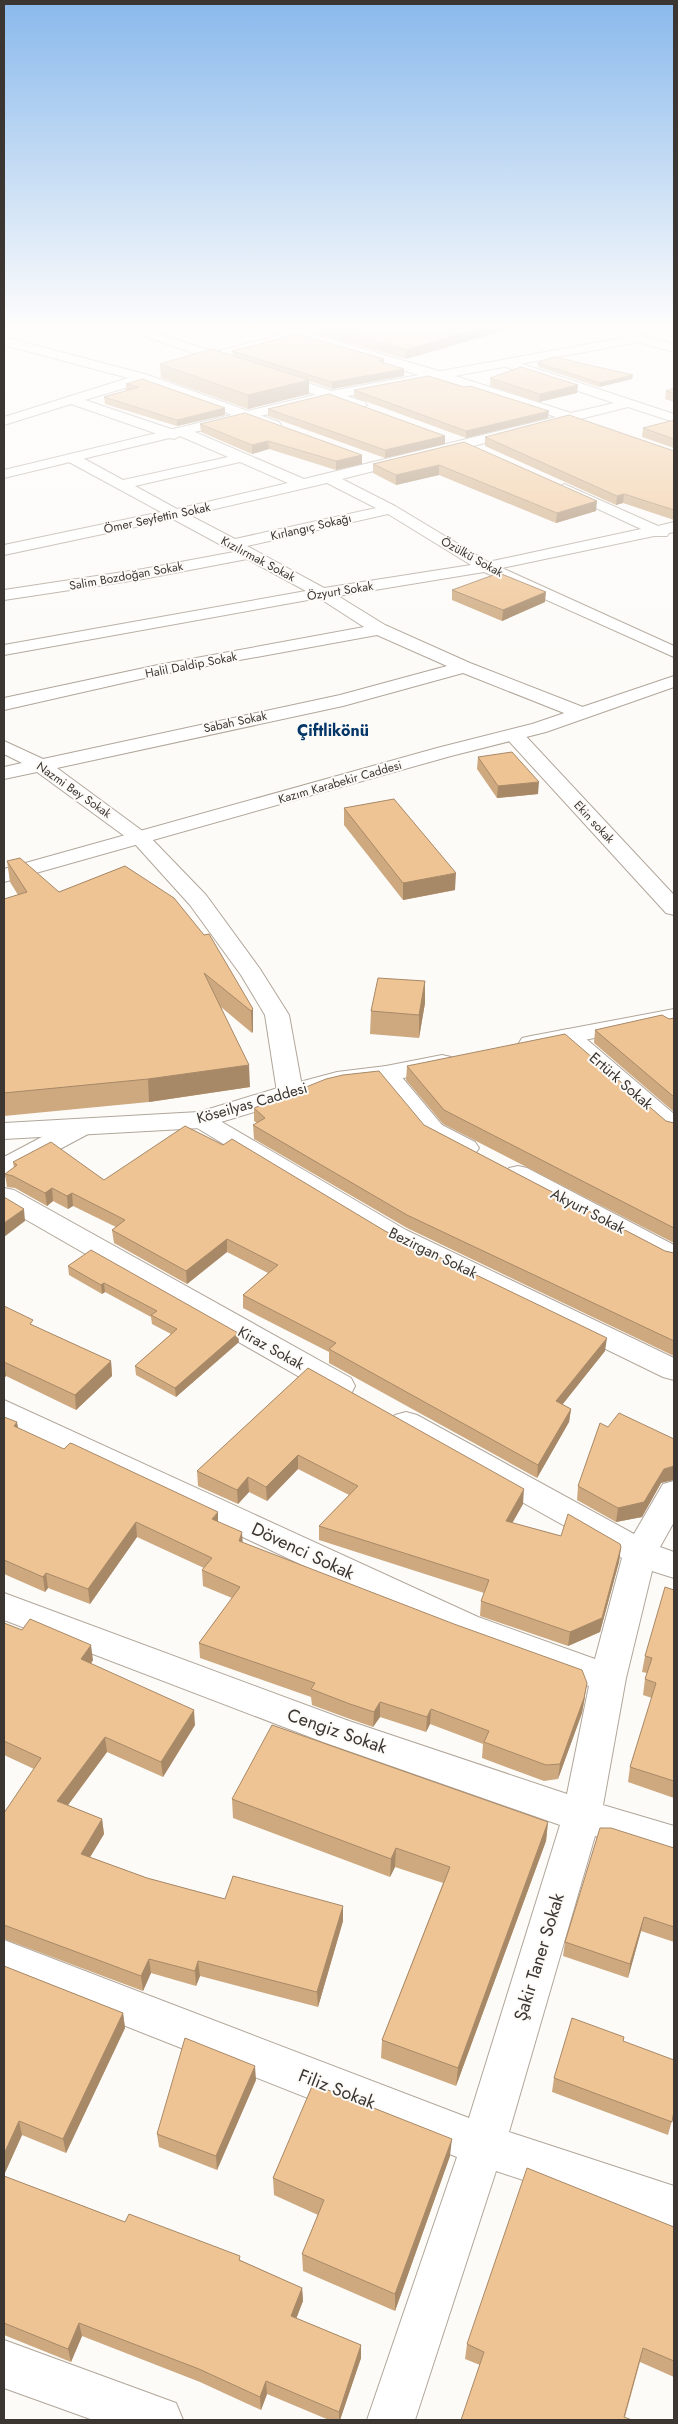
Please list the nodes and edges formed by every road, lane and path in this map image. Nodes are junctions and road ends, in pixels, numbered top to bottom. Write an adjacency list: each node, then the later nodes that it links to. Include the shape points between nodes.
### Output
1 (150, 440): 9 (street)
2 (197, 440): 8 (street)
3 (455, 440): 5 (street)
4 (481, 440): 5 (street, Ömer Seyfettin Sokak)
5 (465, 444): 6 (street); 10 (street, Ömer Seyfettin Sokak)
6 (482, 452)
7 (359, 455): 10 (street)
8 (241, 458): 13 (street); 15 (street)
9 (74, 459): 11 (street); 13 (street, Kızılırmak Sokak)
10 (386, 465): 12 (street, Ömer Seyfettin Sokak)
11 (4, 474)
12 (329, 478): 15 (street, Ömer Seyfettin Sokak); 16 (street, Özülkü Sokak)
13 (124, 484): 17 (street, Kızılırmak Sokak)
14 (552, 484): 19 (street)
15 (304, 485): 17 (street, Ömer Seyfettin Sokak)
16 (390, 509): 21 (street, Kırlangıç Sokağı); 24 (street, Özülkü Sokak)
17 (176, 515): 21 (street, Kızılırmak Sokak); 22 (street, Ömer Seyfettin Sokak)
18 (674, 527): 19 (street, Özyurt Sokak)
19 (658, 531): 20 (street); 24 (street, Özyurt Sokak)
20 (674, 539)
21 (231, 544): 23 (street, Kızılırmak Sokak)
22 (4, 550)
23 (248, 554): 25 (street, Kızılırmak Sokak); 26 (street, Salim Bozdoğan Sokak)
24 (486, 567): 25 (street, Özyurt Sokak); 29 (street, Özülkü Sokak)
25 (322, 594): 27 (street, Kızılırmak Sokak); 28 (street, Özyurt Sokak)
26 (4, 596)
27 (379, 629): 30 (street, Kızılırmak Sokak); 32 (street, Halil Daldip Sokak, via 158,670)
28 (4, 650)
29 (674, 652)
30 (464, 667): 33 (street, Kızılırmak Sokak); 36 (street, Sabah Sokak, via 343,700)
31 (673, 684): 33 (street, Kazım Karabekir Caddesi)
32 (4, 704)
33 (581, 714): 34 (street, Kazım Karabekir Caddesi)
34 (514, 736): 38 (street, Kazım Karabekir Caddesi, via 444,752); 40 (street, Ekin sokak)
35 (4, 747): 36 (street, Nazmi Bey Sokak)
36 (39, 764): 37 (street, Sabah Sokak); 38 (street, Nazmi Bey Sokak)
37 (4, 773)
38 (141, 838): 39 (street, Kazım Karabekir Caddesi); 46 (street, Nazmi Bey Sokak, via 198,900 252,974 277,1015)
39 (4, 876)
40 (674, 908)
41 (674, 1016): 42 (street)
42 (568, 1036): 43 (street); 49 (street, Ertürk Sokak)
43 (510, 1048)
44 (463, 1058): 45 (street, Köseilyas Caddesi)
45 (386, 1074): 46 (street, Köseilyas Caddesi, via 337,1080); 53 (street, Akyurt Sokak, via 433,1131)
46 (290, 1092): 47 (street, Köseilyas Caddesi)
47 (201, 1120): 48 (street, Köseilyas Caddesi); 54 (street, Bezirgan Sokak, via 396,1236)
48 (81, 1127): 50 (street, Köseilyas Caddesi); 51 (street)
49 (674, 1127)
50 (4, 1132)
51 (4, 1168)
52 (4, 1196): 57 (street, Kiraz Sokak, via 372,1404)
53 (674, 1257)
54 (674, 1370)
55 (4, 1411): 59 (street, Dövenci Sokak, via 466,1627)
56 (674, 1492): 57 (street, Şakir Taner Sokak)
57 (657, 1559): 59 (street, Şakir Taner Sokak)
58 (4, 1606): 60 (street, Cengiz Sokak, via 297,1718)
59 (608, 1678): 60 (street, Şakir Taner Sokak)
60 (582, 1817): 61 (street, Cengiz Sokak); 63 (street, Şakir Taner Sokak)
61 (674, 1843)
62 (4, 1959): 63 (street, Filiz Sokak)
63 (482, 2145): 64 (street, Filiz Sokak); 67 (street, Şakir Taner Sokak)
64 (674, 2208)
65 (4, 2364): 66 (street)
66 (159, 2420)
67 (391, 2420)

